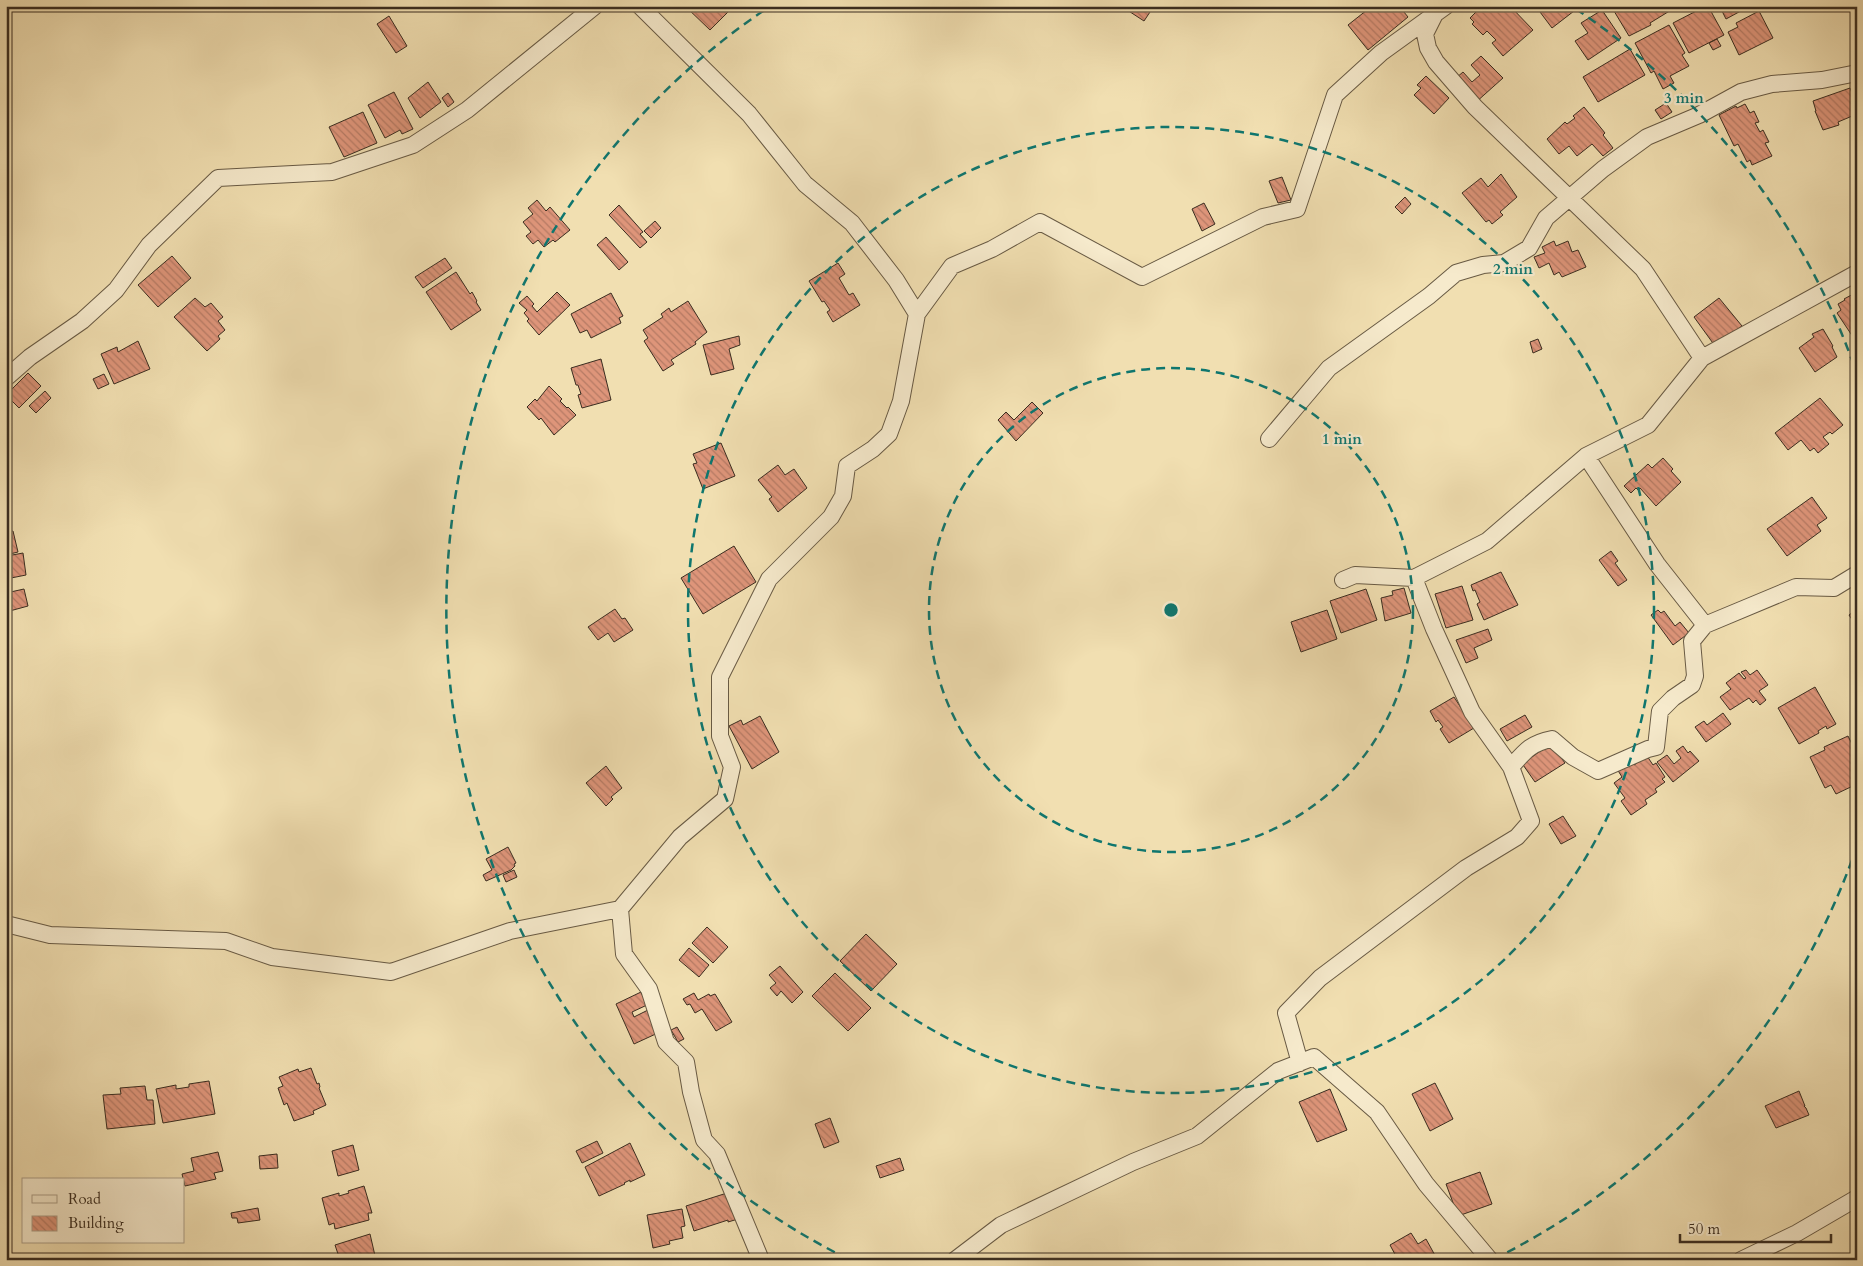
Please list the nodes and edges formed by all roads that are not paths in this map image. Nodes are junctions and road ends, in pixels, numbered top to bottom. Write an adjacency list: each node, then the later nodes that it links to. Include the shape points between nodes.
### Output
1 (595, 6): 9 (street, via 467,110 413,145 332,172 218,178 149,245 116,290 82,321)
2 (640, 6): 7 (street, via 749,114 805,184 852,223 896,280)
3 (1441, 10): 5 (street, via 1425,34 1436,62 1475,108); 7 (street, via 1381,53 1335,94 1297,209 1263,217 1142,277 1040,222 992,249 952,266)
4 (1857, 73): 5 (street, via 1772,84 1741,92 1699,115 1647,137)
5 (1568, 198): 8 (street, via 1643,269); 10 (street, via 1546,218 1529,248 1504,262 1456,274 1329,368)
6 (1857, 273): 8 (street)
7 (917, 314): 17 (street, via 902,401 889,434 847,466 843,496 831,517 769,579 720,677 720,736 732,767 725,799 680,837)
8 (1702, 358): 11 (street, via 1648,425)
9 (6, 378)
10 (1269, 439)
11 (1586, 456): 13 (street, via 1486,541); 15 (street, via 1658,564)
12 (1857, 574): 15 (street, via 1834,588 1796,587)
13 (1414, 578): 14 (street, via 1355,575); 16 (street, via 1472,712)
14 (1343, 580)
15 (1705, 625): 16 (street, via 1692,642 1695,676 1692,685 1660,711 1656,747 1598,772 1552,739 1528,748)
16 (1511, 767): 19 (street, via 1531,822 1517,837 1466,868 1320,978 1286,1013)
17 (620, 908): 18 (street, via 510,931 391,972 272,957 226,941 50,935); 21 (street, via 624,954 649,989 666,1042 686,1062 704,1140 717,1154)
18 (6, 924)
19 (1300, 1063): 22 (street, via 1278,1071 1197,1136 1133,1162 1001,1225); 23 (street, via 1314,1057 1377,1112 1426,1184)
20 (1857, 1198): 24 (street)
21 (761, 1260)
22 (955, 1260)
23 (1490, 1260)
24 (1741, 1260)

